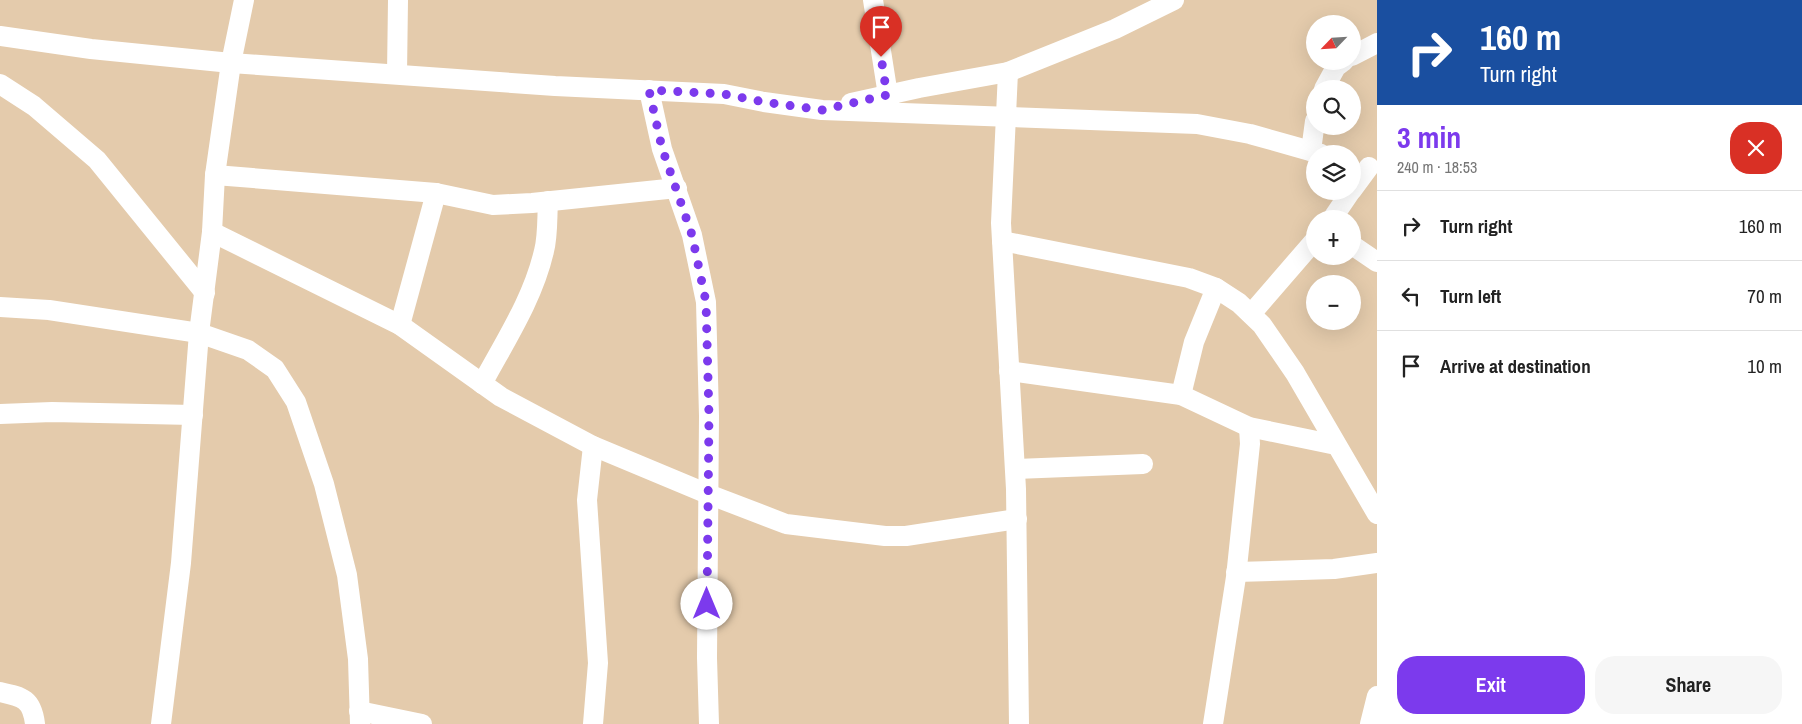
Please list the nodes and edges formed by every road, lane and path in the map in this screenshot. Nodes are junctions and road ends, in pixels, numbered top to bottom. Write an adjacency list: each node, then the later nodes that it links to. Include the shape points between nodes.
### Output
1 (244, 0): 8 (street)
2 (398, 0): 10 (street)
3 (872, 0): 13 (street)
4 (1174, 0): 9 (street, via 1115,29)
5 (0, 36): 8 (street)
6 (1377, 43): 7 (street)
7 (1361, 51)
8 (231, 63): 10 (street); 16 (street)
9 (1008, 72): 13 (street); 14 (street)
10 (397, 74): 12 (street)
11 (0, 84): 26 (street, via 34,106 97,160)
12 (649, 90): 13 (street, via 724,94 822,110); 17 (street, via 662,148)
13 (889, 104): 14 (street)
14 (1006, 117): 15 (street, via 1197,124); 21 (street)
15 (1306, 149)
16 (215, 175): 18 (street); 20 (street)
17 (677, 188): 19 (street); 41 (street, via 692,235 706,302)
18 (436, 193): 19 (street, via 493,205); 29 (street)
19 (548, 202): 32 (street, via 545,250 538,272 528,298)
20 (212, 232): 26 (street); 29 (street)
21 (1002, 241): 25 (street, via 1189,278); 31 (street)
22 (1306, 250): 28 (street)
23 (1361, 251): 24 (street)
24 (1377, 262)
25 (1216, 288): 28 (street); 33 (street, via 1194,342)
26 (205, 293): 30 (street)
27 (0, 307): 30 (street, via 49,310)
28 (1251, 314): 37 (street, via 1295,373)
29 (400, 325): 32 (street)
30 (199, 333): 35 (street); 48 (street, via 248,350 275,369 296,402 324,484 348,575 358,659)
31 (1010, 371): 33 (street); 40 (street)
32 (482, 384): 38 (street)
33 (1181, 395): 36 (street)
34 (0, 414): 35 (street)
35 (193, 415): 50 (street, via 182,563)
36 (1248, 427): 37 (street); 45 (street, via 1250,444)
37 (1336, 445): 42 (street)
38 (593, 446): 41 (street); 52 (street, via 587,500 598,663)
39 (1143, 464): 40 (street)
40 (1015, 469): 43 (street)
41 (708, 494): 43 (street, via 786,524 885,536 906,536); 53 (street)
42 (1377, 514)
43 (1017, 519): 54 (street)
44 (1377, 563): 45 (street, via 1334,569)
45 (1236, 572): 55 (street)
46 (0, 692): 49 (street, via 26,701 33,709)
47 (1377, 696): 56 (street)
48 (360, 717): 51 (street)
49 (35, 724)
50 (160, 724)
51 (422, 724)
52 (593, 724)
53 (710, 724)
54 (1019, 724)
55 (1213, 724)
56 (1370, 724)

